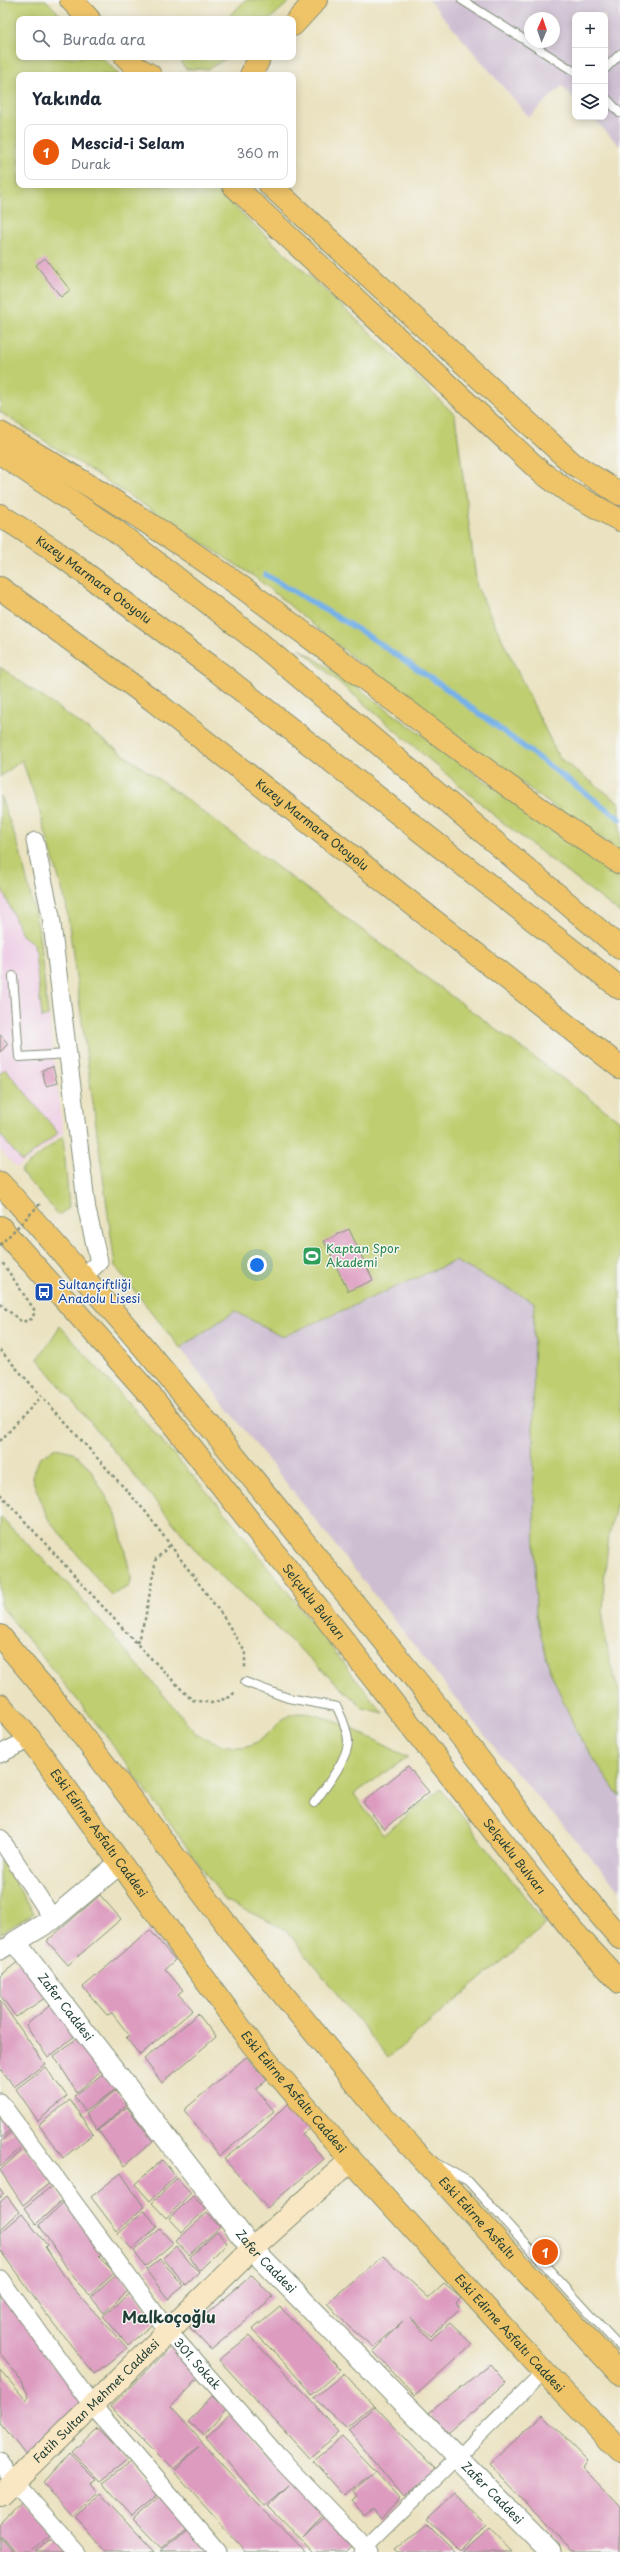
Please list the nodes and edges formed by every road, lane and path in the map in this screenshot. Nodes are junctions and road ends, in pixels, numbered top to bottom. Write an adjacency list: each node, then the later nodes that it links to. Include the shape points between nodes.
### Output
1 (71, 0): 4 (main road)
2 (316, 0): 5 (main road)
3 (462, 0): 9 (lane)
4 (86, 16)
5 (296, 22)
6 (620, 54): 8 (lane)
7 (257, 64): 10 (main road)
8 (608, 66)
9 (572, 70)
10 (243, 72)
11 (608, 100): 12 (lane)
12 (620, 113)
13 (236, 188): 19 (main road, via 541,472 570,492)
14 (273, 188): 17 (main road, via 572,463)
15 (0, 433): 22 (main road, via 102,493 236,584 504,783)
16 (0, 454): 23 (main road, via 116,531 256,640)
17 (620, 494)
18 (0, 515): 25 (main road, Kuzey Marmara Otoyolu, via 55,552 216,671)
19 (620, 520)
20 (0, 588): 27 (main road, Kuzey Marmara Otoyolu, via 154,701)
21 (35, 841): 26 (street, via 52,916)
22 (620, 863)
23 (620, 948)
24 (13, 976): 26 (lane, via 19,1057)
25 (620, 988)
26 (68, 1054): 33 (street, via 87,1210 99,1262)
27 (620, 1067)
28 (0, 1183): 33 (main road)
29 (41, 1203): 31 (path, bridge)
30 (0, 1227): 52 (main road, Selçuklu Bulvarı, via 150,1395 572,1931)
31 (0, 1245)
32 (0, 1259): 34 (path, via 35,1311 32,1319 22,1322)
33 (84, 1276): 50 (main road, via 450,1722 546,1848)
34 (0, 1304)
35 (0, 1350): 36 (path)
36 (41, 1397): 37 (path); 39 (path, via 145,1511)
37 (0, 1441)
38 (0, 1494): 41 (path)
39 (170, 1545): 41 (path, via 156,1559 145,1619); 42 (path, via 245,1652)
40 (0, 1636): 54 (main road, via 74,1725 236,1937)
41 (137, 1644): 42 (path, via 192,1700 212,1703 230,1697)
42 (245, 1682): 46 (lane, via 288,1698 337,1707 345,1723 348,1741 331,1779)
43 (0, 1705): 44 (main road, Eski Edirne Asfaltı Caddesi)
44 (30, 1739): 45 (street); 48 (main road, Eski Edirne Asfaltı Caddesi)
45 (0, 1754)
46 (314, 1803)
47 (0, 1838): 49 (street)
48 (120, 1864): 49 (street); 55 (main road, Eski Edirne Asfaltı Caddesi, via 202,1972 252,2044)
49 (53, 1919): 51 (street)
50 (620, 1938)
51 (8, 1947): 56 (street, Zafer Caddesi)
52 (620, 1982)
53 (0, 2102): 58 (street, 301. Sokak)
54 (414, 2151): 59 (lane, via 468,2181); 61 (main road, Eski Edirne Asfaltı)
55 (351, 2160): 56 (main road, Fatih Sultan Mehmet Caddesi); 60 (main road, Eski Edirne Asfaltı Caddesi)
56 (252, 2249): 58 (main road, Fatih Sultan Mehmet Caddesi); 64 (street, Zafer Caddesi)
57 (0, 2279): 62 (street)
58 (168, 2331): 62 (main road, Fatih Sultan Mehmet Caddesi); 67 (street, 301. Sokak)
59 (620, 2347)
60 (544, 2372): 63 (main road, Eski Edirne Asfaltı Caddesi); 64 (street)
61 (620, 2374)
62 (92, 2405): 66 (main road, Fatih Sultan Mehmet Caddesi); 69 (street)
63 (620, 2451)
64 (457, 2458): 67 (street); 70 (street, Zafer Caddesi)
65 (0, 2461): 66 (street)
66 (7, 2489): 68 (street)
67 (365, 2550)
68 (77, 2552)
69 (218, 2552)
70 (550, 2552)

